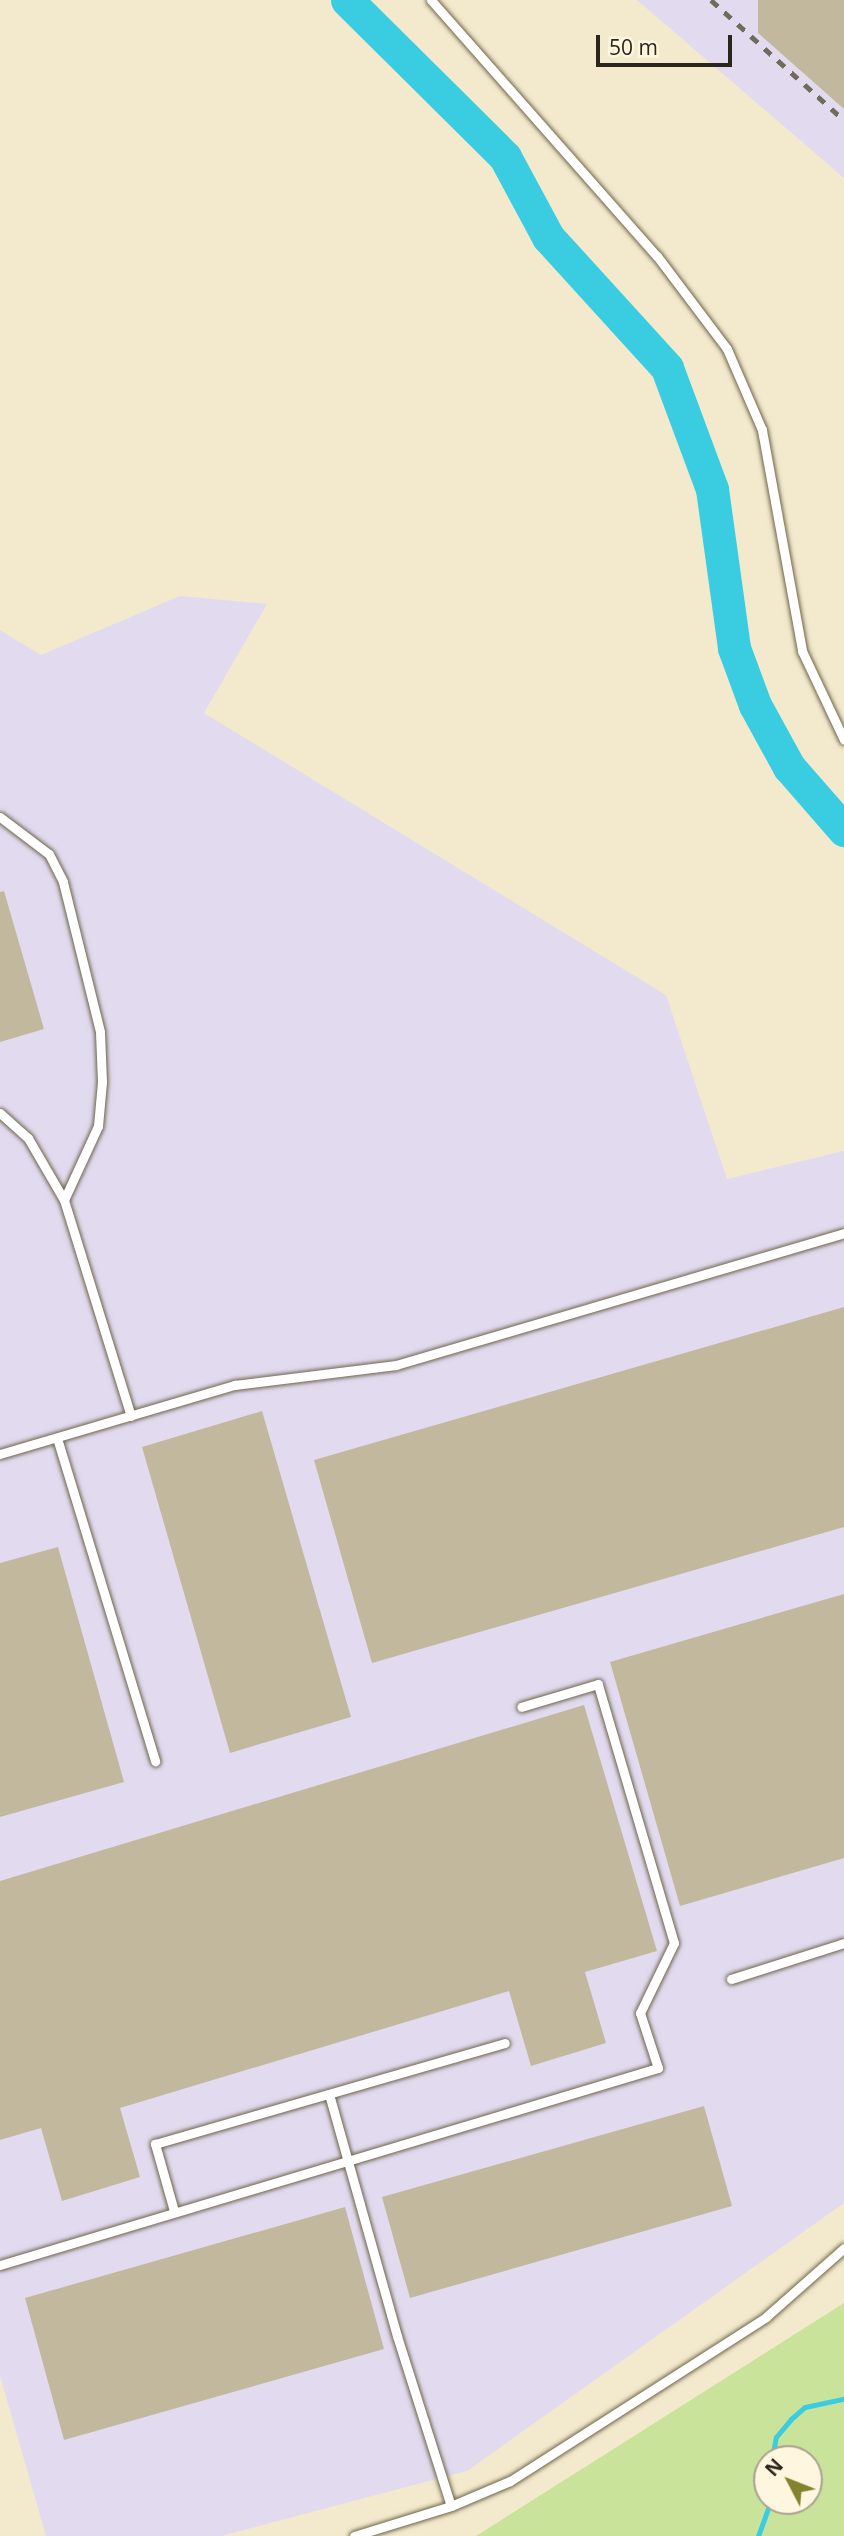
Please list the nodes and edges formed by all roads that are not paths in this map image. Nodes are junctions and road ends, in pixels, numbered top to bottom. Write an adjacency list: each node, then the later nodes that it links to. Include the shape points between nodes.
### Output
1 (431, 0): 2 (lane, via 657,256 727,349 762,430 802,651)
2 (844, 740)
3 (0, 817): 5 (lane, via 49,854 63,882 100,1032 97,1126)
4 (0, 1113): 5 (lane, via 27,1138)
5 (64, 1200): 7 (lane)
6 (844, 1233): 7 (lane, via 396,1364 235,1385)
7 (131, 1416): 8 (lane)
8 (57, 1438): 9 (lane); 11 (lane)
9 (0, 1454)
10 (521, 1707): 16 (lane, via 598,1684 674,1943 640,2013 658,2068)
11 (155, 1761)
12 (844, 1943): 13 (lane)
13 (731, 1979)
14 (505, 2043): 15 (lane)
15 (330, 2094): 16 (lane); 17 (lane, via 155,2144)
16 (348, 2158): 17 (lane); 20 (lane)
17 (174, 2211): 19 (lane)
18 (844, 2248): 20 (lane, via 766,2317 573,2444 510,2481)
19 (0, 2265)
20 (451, 2507): 21 (lane)
21 (355, 2536)

